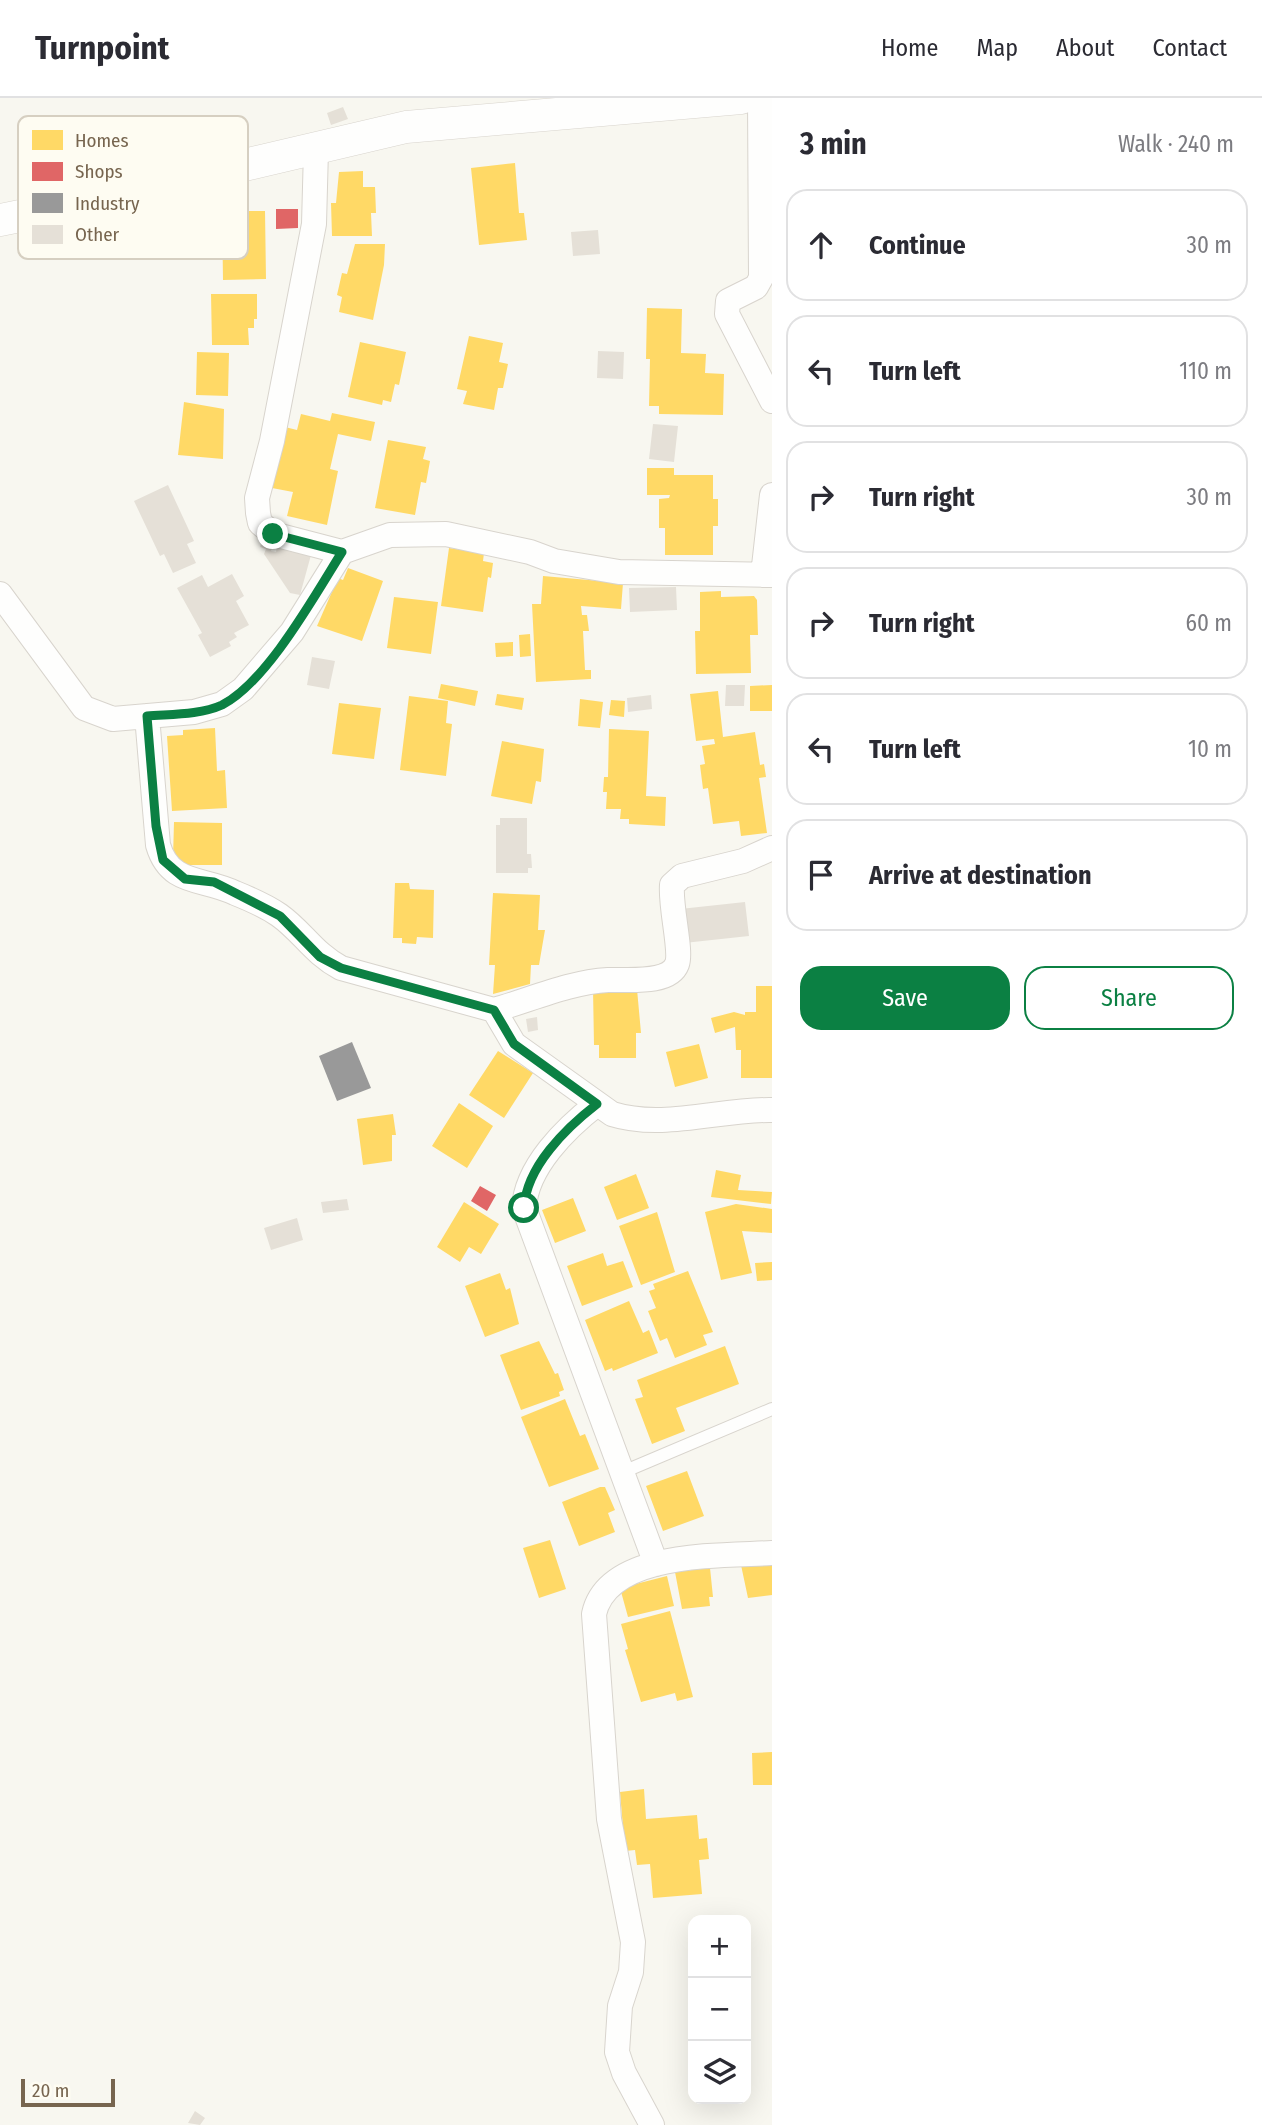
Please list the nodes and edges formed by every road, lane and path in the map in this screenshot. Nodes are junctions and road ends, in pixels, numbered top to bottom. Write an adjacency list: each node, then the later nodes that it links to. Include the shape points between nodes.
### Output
1 (741, 98): 3 (street, via 405,127)
2 (760, 98): 7 (street, via 761,278 756,286 728,301 727,314)
3 (316, 150): 4 (street); 9 (street, via 314,224 257,498 260,523 273,534)
4 (248, 165)
5 (18, 216): 6 (street)
6 (0, 220)
7 (772, 401)
8 (772, 495): 10 (street)
9 (342, 552): 10 (street, via 390,535 446,534 530,552 554,562 619,572); 12 (street, via 292,632 243,689 209,709)
10 (768, 575)
11 (0, 594): 12 (street, via 84,708 113,719)
12 (147, 716): 14 (street, via 158,845 172,871 185,879 214,882 280,916 320,957 341,968)
13 (772, 848): 14 (street, via 743,861 682,876 672,885 670,905 679,955 677,967 665,977 599,980)
14 (494, 1010): 15 (street, via 514,1044)
15 (597, 1104): 16 (street, via 630,1120); 18 (street, via 551,1147 524,1192 524,1208)
16 (772, 1110)
17 (772, 1409): 18 (lane)
18 (623, 1472): 20 (street)
19 (772, 1553): 20 (street)
20 (656, 1564): 21 (street, via 616,1580 602,1592 594,1614 609,1819 633,1942 631,1972 618,2019 617,2052)
21 (652, 2125)

